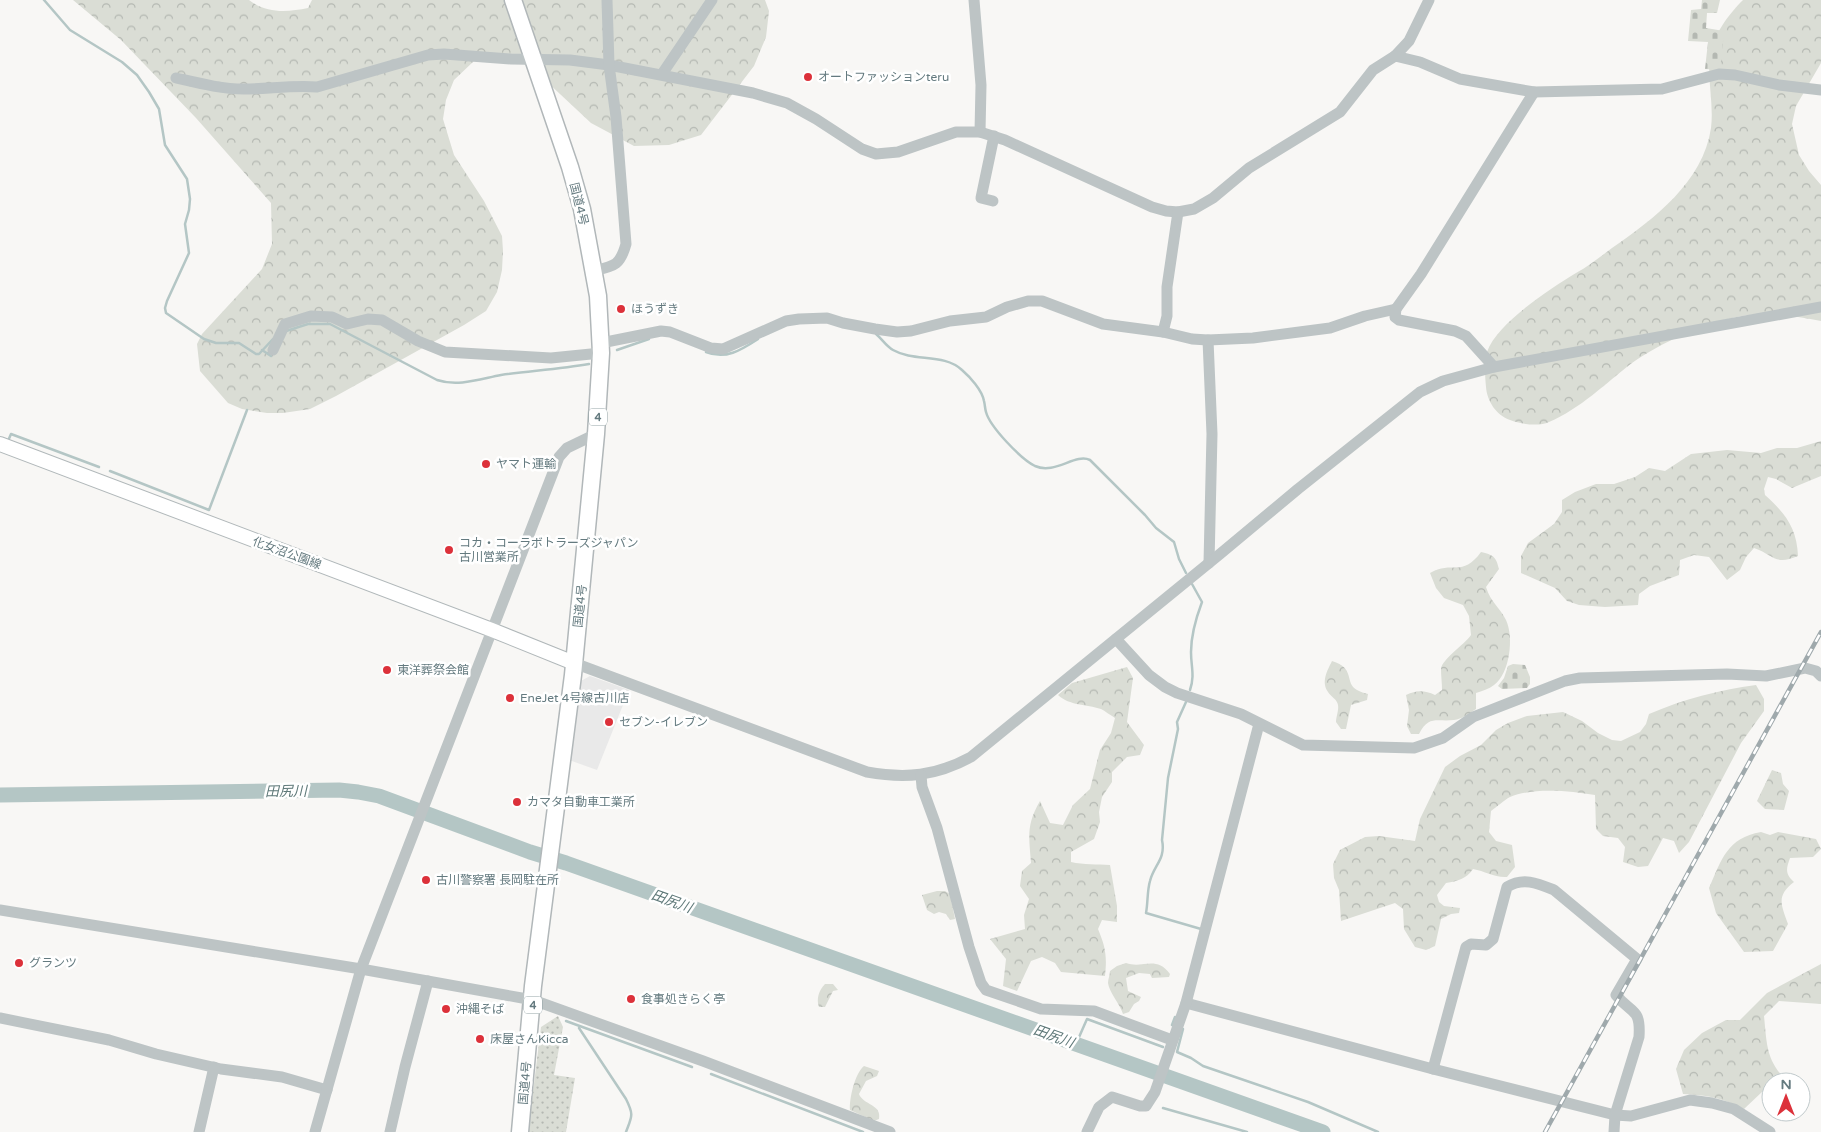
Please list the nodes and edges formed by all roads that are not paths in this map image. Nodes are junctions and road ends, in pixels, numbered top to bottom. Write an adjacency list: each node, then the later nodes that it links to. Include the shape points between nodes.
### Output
1 (513, 0): 7 (highway, 国道4号 / 4)
2 (607, 0): 8 (street)
3 (712, 0): 9 (street)
4 (974, 0): 13 (street, via 981,85)
5 (1429, 0): 6 (street, via 1409,41)
6 (1395, 56): 12 (street, via 1420,62 1460,79); 16 (street, via 1373,70 1340,112 1249,168 1213,198 1194,209)
7 (532, 59): 8 (street); 10 (street, via 428,56 317,87 243,89); 17 (highway, 国道4号 / 4, via 582,210)
8 (609, 65): 9 (street); 17 (street, via 626,244 622,259 616,265)
9 (662, 74): 13 (street, via 787,103 862,149 876,154 898,152 956,132)
10 (176, 78)
11 (1821, 90): 12 (street, via 1719,74 1654,90)
12 (1534, 92): 19 (street)
13 (980, 132): 14 (street)
14 (994, 136): 15 (street, via 981,198); 16 (street, via 1152,207)
15 (993, 201)
16 (1178, 212): 20 (street)
17 (593, 271): 22 (highway, 国道4号 / 4)
18 (1821, 307): 24 (street)
19 (1396, 309): 21 (street, via 1330,328); 24 (street, via 1395,317 1399,320 1456,331 1466,336)
20 (1163, 332): 21 (street, via 1192,340); 22 (street, via 1104,324 1047,302 1034,301 1007,306 986,317 950,321 911,331 897,332 827,318 799,319 786,321 723,349 711,348 661,330)
21 (1208, 340): 27 (street, via 1212,434)
22 (601, 348): 23 (street, via 551,358 445,352 382,320 368,319 347,324 332,317 311,316 285,324); 25 (highway, 国道4号 / 4)
23 (273, 350)
24 (1494, 367): 27 (street, via 1443,381 1420,392)
25 (596, 434): 28 (street, via 567,448 559,457); 30 (highway, 国道4号 / 4)
26 (0, 444): 28 (main road, 化女沼公園線)
27 (1209, 563): 29 (street)
28 (492, 630): 30 (main road, 化女沼公園線); 35 (street)
29 (1116, 639): 32 (street, via 1149,675 1165,687 1241,714); 33 (street, via 971,757 953,767)
30 (574, 663): 33 (street, via 867,772); 37 (highway, 国道4号 / 4)
31 (1821, 676): 32 (street, via 1805,668 1766,676 1727,674 1565,681 1473,717 1443,738 1414,748 1303,744)
32 (1259, 724): 38 (street)
33 (921, 775): 40 (street, via 969,947 986,990 1041,1009 1094,1011)
34 (0, 910): 35 (street)
35 (360, 969): 36 (street); 43 (street)
36 (428, 981): 37 (street); 47 (street)
37 (533, 1000): 48 (highway, 国道4号 / 4); 49 (street)
38 (1186, 1003): 40 (street); 42 (street)
39 (0, 1018): 41 (street, via 109,1040)
40 (1172, 1040): 50 (street, via 1155,1092 1146,1106 1112,1097 1099,1107)
41 (214, 1067): 43 (street, via 282,1077); 45 (street)
42 (1433, 1069): 44 (street); 44 (street, via 1466,947 1486,945 1493,939 1507,887 1521,881 1532,882 1554,890 1637,959 1616,995 1635,1012 1640,1027)
43 (327, 1090): 46 (street)
44 (1615, 1115): 51 (street); 52 (street, via 1631,1116 1690,1100 1734,1109)
45 (198, 1132)
46 (315, 1132)
47 (390, 1132)
48 (520, 1132)
49 (890, 1132)
50 (1087, 1132)
51 (1614, 1132)
52 (1770, 1132)

